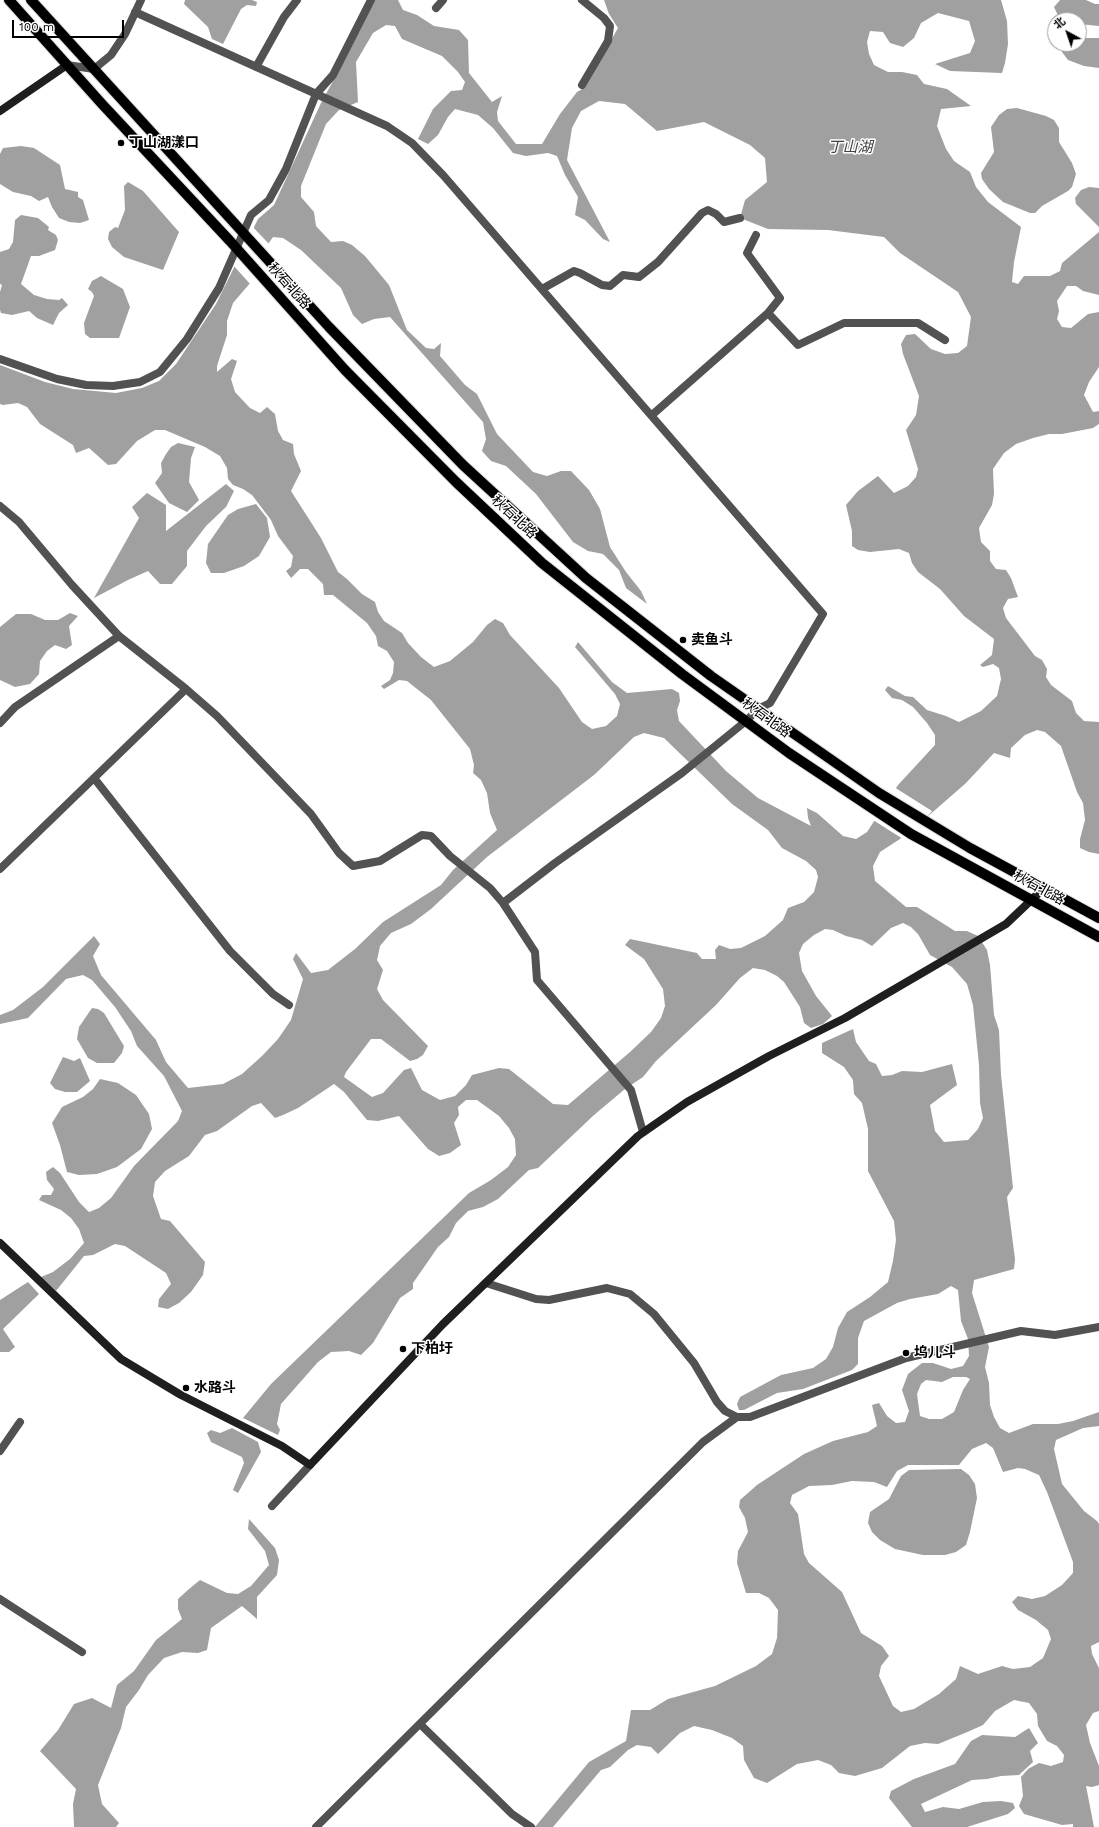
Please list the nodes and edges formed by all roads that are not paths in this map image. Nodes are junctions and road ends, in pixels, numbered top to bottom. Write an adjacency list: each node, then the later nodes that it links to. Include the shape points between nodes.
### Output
1 (9, 0): 10 (main road, 秋石北路)
2 (31, 0): 12 (main road, 秋石北路)
3 (141, 0): 9 (street)
4 (297, 0): 11 (street, via 284,17)
5 (371, 0): 14 (street, via 332,74)
6 (443, 0): 8 (street)
7 (582, 0): 13 (street, via 610,26 608,41)
8 (436, 8)
9 (135, 12): 11 (street); 12 (street, via 111,55)
10 (67, 65): 12 (street); 15 (street); 27 (main road, 秋石北路, via 345,370 456,482 542,563 682,674)
11 (256, 67): 14 (street)
12 (94, 69): 26 (main road, 秋石北路, via 328,327 463,465 586,578 711,676)
13 (582, 85)
14 (316, 94): 18 (street, via 387,126 412,143); 21 (street, via 286,169 269,200 251,215 219,288 187,339 160,372 140,382 113,386 86,385 57,379)
15 (0, 112)
16 (740, 218): 18 (street, via 724,222 708,210 702,213 658,262 639,277 623,275 610,286 602,285 574,271)
17 (756, 235): 19 (street, via 747,253 780,298)
18 (542, 289): 22 (street)
19 (768, 313): 20 (street, via 798,345 844,323 918,323); 22 (street)
20 (945, 340)
21 (0, 359)
22 (652, 415): 26 (street, via 823,614 770,703)
23 (0, 506): 24 (street, via 19,522)
24 (119, 636): 25 (street); 28 (street, via 15,707)
25 (186, 689): 29 (street); 33 (street, via 217,716 311,814 339,853 353,866 380,861 422,835 432,836 450,856 490,888)
26 (758, 709): 27 (street); 31 (main road, 秋石北路, via 879,793 970,848)
27 (746, 721): 32 (main road, 秋石北路, via 789,753 911,834); 33 (street, via 682,773)
28 (0, 723)
29 (94, 778): 30 (street); 36 (street, via 230,951 273,994)
30 (0, 869)
31 (1044, 888): 32 (street); 34 (main road, 秋石北路)
32 (1030, 900): 35 (main road, 秋石北路); 37 (street, via 1006,924 845,1018 769,1056 687,1102)
33 (503, 903): 37 (street, via 535,952 537,980 631,1090)
34 (1099, 918)
35 (1099, 937)
36 (289, 1005)
37 (643, 1132): 39 (street)
38 (0, 1243): 44 (street, via 121,1359 182,1395 282,1446)
39 (486, 1283): 41 (street, via 536,1299 549,1300 607,1288 630,1294 654,1314 694,1363 725,1412); 44 (street, via 443,1324)
40 (1099, 1327): 41 (street, via 1055,1335 1021,1331 906,1358 750,1417)
41 (737, 1416): 48 (street, via 703,1442)
42 (20, 1422): 43 (street)
43 (0, 1451)
44 (310, 1465): 45 (street)
45 (272, 1506)
46 (0, 1599): 47 (street)
47 (82, 1652)
48 (420, 1724): 49 (street); 50 (street, via 512,1814)
49 (316, 1827)
50 (531, 1827)

